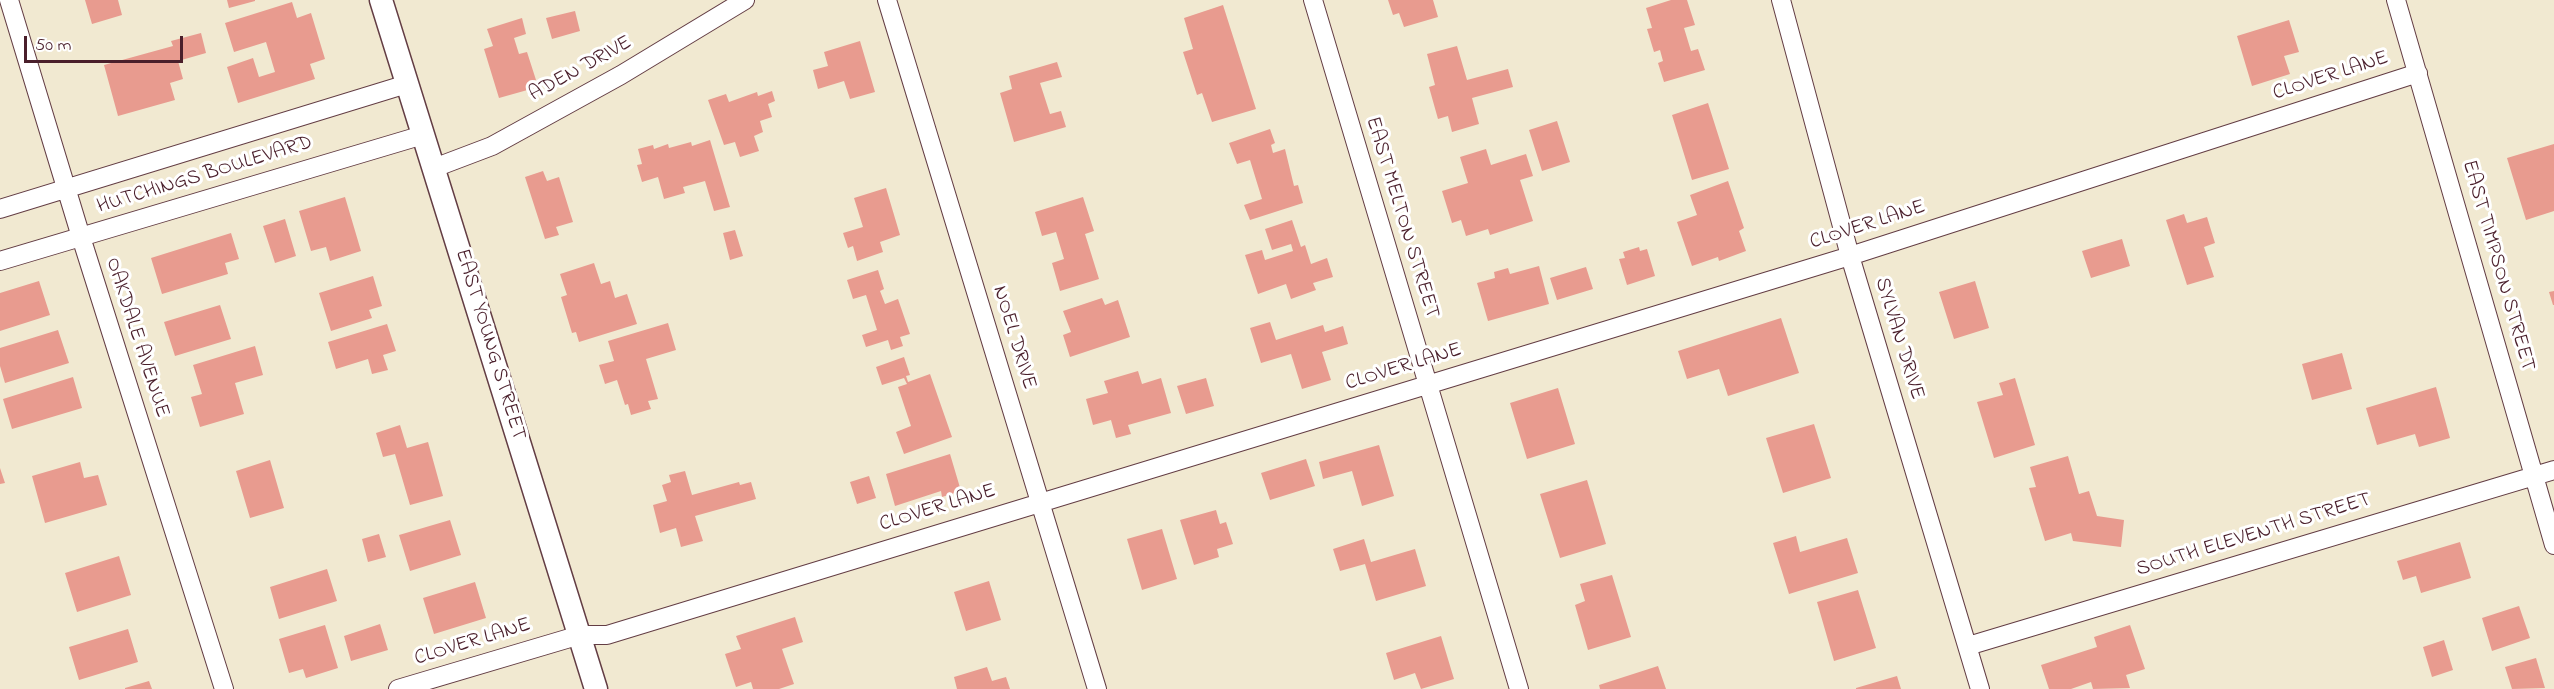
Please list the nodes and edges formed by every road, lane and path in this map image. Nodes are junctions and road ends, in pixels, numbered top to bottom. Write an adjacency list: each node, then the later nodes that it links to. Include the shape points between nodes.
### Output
1 (9, 0): 12 (street, OAKDALE AVENUE)
2 (381, 0): 9 (street, EAST YOUNG STREET)
3 (745, 0): 11 (street, ADEN DRIVE, via 621,75 502,140)
4 (886, 0): 20 (street, NOEL DRIVE)
5 (1313, 0): 17 (street, EAST MELTON STREET)
6 (1781, 0): 15 (street, SYLVAN DRIVE)
7 (2397, 0): 8 (street, EAST TIMPSON STREET)
8 (2418, 73): 15 (street, CLOVER LANE); 19 (street, EAST TIMPSON STREET)
9 (407, 84): 10 (street, EAST YOUNG STREET); 12 (street, HUTCHINGS BOULEVARD)
10 (423, 135): 11 (street, EAST YOUNG STREET); 14 (street, HUTCHINGS BOULEVARD)
11 (434, 168): 22 (street, EAST YOUNG STREET)
12 (66, 189): 13 (street, HUTCHINGS BOULEVARD); 14 (street, OAKDALE AVENUE)
13 (0, 209)
14 (81, 237): 16 (street, HUTCHINGS BOULEVARD); 24 (street, OAKDALE AVENUE)
15 (1850, 256): 17 (street, CLOVER LANE); 23 (street, SYLVAN DRIVE)
16 (0, 261)
17 (1427, 385): 20 (street, CLOVER LANE); 28 (street, EAST MELTON STREET)
18 (2554, 470): 19 (street, SOUTH ELEVENTH STREET)
19 (2533, 476): 21 (street, EAST TIMPSON STREET); 23 (street, SOUTH ELEVENTH STREET)
20 (1040, 501): 22 (street, CLOVER LANE, via 607,634); 27 (street, NOEL DRIVE)
21 (2554, 545)
22 (580, 635): 25 (street, CLOVER LANE); 26 (street, EAST YOUNG STREET)
23 (1968, 646): 29 (street, SYLVAN DRIVE)
24 (224, 689)
25 (398, 689)
26 (596, 689)
27 (1097, 689)
28 (1520, 689)
29 (1980, 689)

